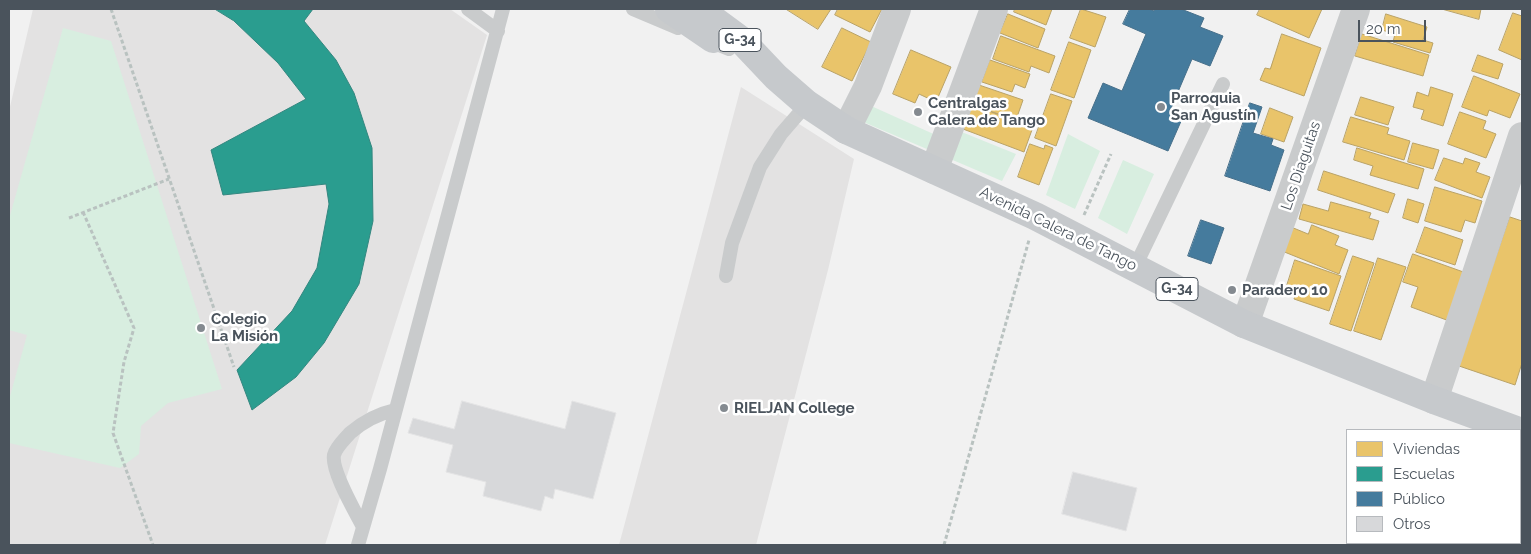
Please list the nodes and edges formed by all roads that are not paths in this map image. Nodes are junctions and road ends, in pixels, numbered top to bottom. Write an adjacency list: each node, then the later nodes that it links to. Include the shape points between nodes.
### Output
1 (468, 9): 10 (lane)
2 (504, 9): 10 (lane)
3 (513, 9): 10 (lane)
4 (633, 9): 11 (lane)
5 (669, 9): 11 (main road, Avenida Calera de Tango / G-34)
6 (699, 9): 12 (main road, Avenida Calera de Tango / G-34, via 741,40)
7 (897, 9): 15 (street, via 868,86)
8 (994, 9): 17 (street)
9 (1356, 9): 20 (street, Los Diaguitas)
10 (498, 32): 22 (lane)
11 (729, 49): 12 (main road, Avenida Calera de Tango / G-34)
12 (776, 77): 14 (main road, Avenida Calera de Tango / G-34)
13 (1223, 84): 18 (lane)
14 (806, 104): 15 (main road, Avenida Calera de Tango / G-34); 19 (lane, via 760,166 732,243)
15 (846, 130): 17 (main road, Avenida Calera de Tango / G-34)
16 (1522, 136): 21 (street)
17 (934, 170): 18 (main road, Avenida Calera de Tango / G-34)
18 (1135, 267): 20 (main road, Avenida Calera de Tango / G-34)
19 (726, 276)
20 (1244, 324): 21 (main road, Avenida Calera de Tango / G-34)
21 (1434, 400): 23 (main road, Avenida Calera de Tango / G-34)
22 (394, 410): 24 (lane); 24 (lane, via 366,421 340,444 334,454 335,470)
23 (1514, 429)
24 (363, 526): 25 (lane)
25 (358, 545)

